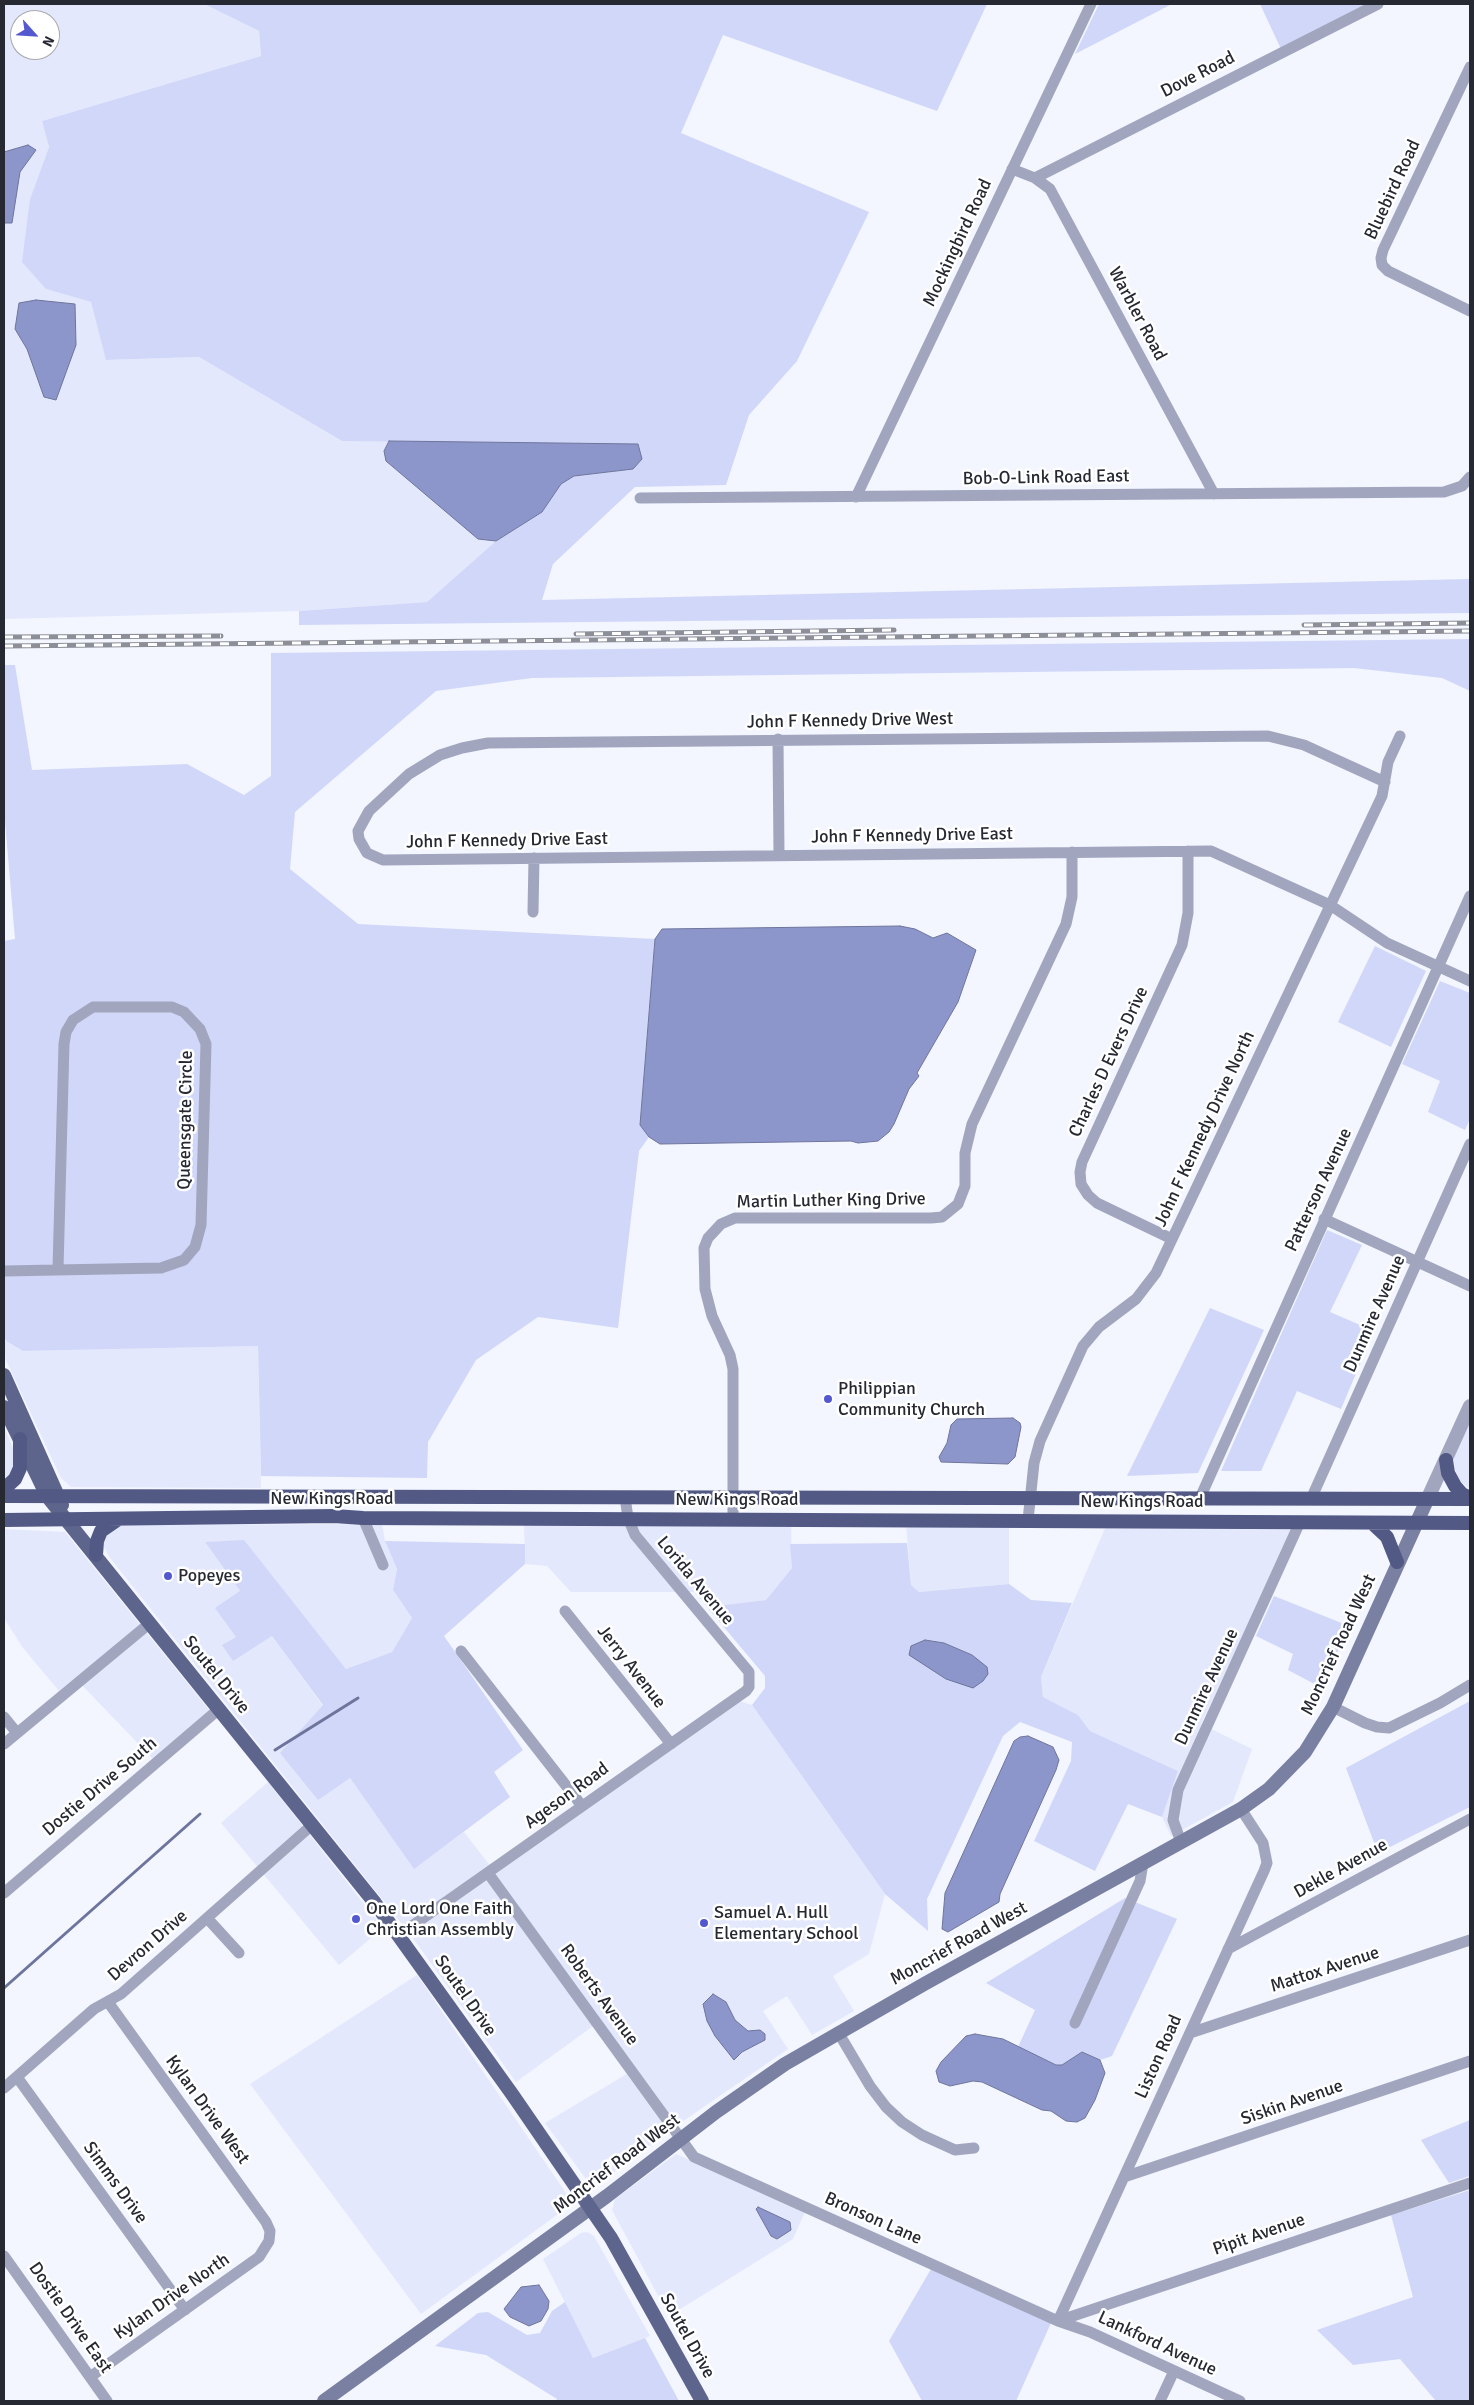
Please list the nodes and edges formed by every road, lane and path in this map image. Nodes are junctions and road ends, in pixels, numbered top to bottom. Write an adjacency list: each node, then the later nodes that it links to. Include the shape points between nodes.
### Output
1 (1090, 4): 4 (street, Mockingbird Road)
2 (1378, 4): 5 (street, Dove Road)
3 (1470, 67): 6 (street, Bluebird Road, via 1381,258 1388,271)
4 (1012, 169): 5 (street, Warbler Road); 9 (street, Mockingbird Road)
5 (1034, 178): 8 (street, Warbler Road, via 1050,190)
6 (1470, 310)
7 (1470, 476): 8 (street, Bob-O-Link Road East, via 1462,486 1453,490)
8 (1214, 494): 9 (street, Bob-O-Link Road East)
9 (856, 497): 10 (street, Bob-O-Link Road East)
10 (640, 498)
11 (1400, 736): 13 (street, John F Kennedy Drive North, via 1388,762)
12 (778, 739): 13 (street, John F Kennedy Drive West, via 1268,736 1304,745); 14 (street, John F Kennedy Drive West, via 488,743 462,748 440,755 410,774 369,811 358,831); 17 (street)
13 (1384, 782): 20 (street, John F Kennedy Drive North, via 1382,796)
14 (362, 847): 18 (street, John F Kennedy Drive East, via 367,853 384,860)
15 (1188, 850): 16 (street, John F Kennedy Drive East); 20 (street, John F Kennedy Drive East, via 1218,853); 26 (street, Charles D Evers Drive, via 1188,913 1182,944 1080,1172 1088,1195 1097,1203)
16 (1072, 852): 17 (street, John F Kennedy Drive East); 41 (street, Martin Luther King Drive, via 1072,897 1066,924 972,1124 965,1153 965,1186 958,1204 942,1217 931,1218 736,1218 721,1224 708,1238 704,1248 705,1288 712,1316 733,1369)
17 (779, 856): 18 (street, John F Kennedy Drive East)
18 (534, 858): 21 (street)
19 (1470, 896): 22 (street, Patterson Avenue)
20 (1330, 905): 22 (street, John F Kennedy Drive East, via 1387,943); 26 (street, John F Kennedy Drive North)
21 (533, 912)
22 (1438, 967): 23 (street, John F Kennedy Drive East); 25 (street, Patterson Avenue)
23 (1470, 981)
24 (1470, 1144): 27 (street, Dunmire Avenue)
25 (1324, 1220): 27 (street); 43 (street, Patterson Avenue)
26 (1172, 1239): 42 (street, John F Kennedy Drive North, via 1147,1287 1099,1327 1083,1346 1040,1440)
27 (1418, 1262): 30 (street); 44 (street, Dunmire Avenue)
28 (58, 1269): 28 (street, Queensgate Circle, via 161,1268 184,1260 200,1237 206,1044 200,1028 184,1012 172,1008 93,1007 73,1020 66,1032); 29 (street, Queensgate Circle)
29 (4, 1272)
30 (1470, 1286)
31 (4, 1375): 38 (main road, Soutel Drive)
32 (1470, 1406): 35 (street, Moncrief Road West)
33 (4, 1408): 34 (main road, Soutel Drive)
34 (20, 1439): 36 (highway, via 20,1468 15,1479); 38 (main road, Soutel Drive)
35 (1446, 1460): 45 (highway, via 1455,1486); 46 (street, Moncrief Road West)
36 (4, 1489)
37 (4, 1496): 38 (highway, New Kings Road)
38 (53, 1496): 39 (highway, New Kings Road); 52 (main road, Soutel Drive)
39 (339, 1496): 40 (highway, New Kings Road); 47 (street)
40 (625, 1497): 41 (highway, New Kings Road); 49 (street, Lorida Avenue)
41 (734, 1497): 42 (highway, New Kings Road); 50 (street, Martin Luther King Drive)
42 (1030, 1498): 43 (highway, New Kings Road); 54 (street, John F Kennedy Drive North)
43 (1200, 1498): 44 (highway, New Kings Road)
44 (1311, 1499): 46 (highway, New Kings Road)
45 (1470, 1499): 46 (highway, New Kings Road)
46 (1427, 1500): 57 (main road, Moncrief Road West)
47 (334, 1516): 48 (highway, New Kings Road); 53 (highway, New Kings Road)
48 (363, 1518): 49 (highway, New Kings Road); 61 (street)
49 (628, 1518): 50 (highway, New Kings Road); 65 (street, Lorida Avenue, via 645,1548 749,1672)
50 (733, 1519): 54 (highway, New Kings Road)
51 (4, 1520): 52 (highway, New Kings Road)
52 (67, 1520): 53 (highway, New Kings Road); 59 (main road, Soutel Drive)
53 (117, 1520): 59 (highway, via 101,1531)
54 (1028, 1520): 55 (highway, New Kings Road)
55 (1300, 1522): 56 (highway, New Kings Road); 77 (street, Dunmire Avenue, via 1178,1790 1173,1820)
56 (1372, 1523): 57 (highway, New Kings Road); 60 (highway, via 1387,1536)
57 (1415, 1523): 58 (highway, New Kings Road); 60 (main road, Moncrief Road West)
58 (1470, 1523)
59 (96, 1555): 63 (main road, Soutel Drive)
60 (1398, 1562): 67 (main road, Moncrief Road West)
61 (383, 1565)
62 (565, 1610): 72 (street, Jerry Avenue)
63 (150, 1623): 68 (main road, Soutel Drive); 70 (street)
64 (461, 1651): 73 (street)
65 (750, 1681): 72 (street, Ageson Road, via 746,1691)
66 (1470, 1685): 67 (street, via 1389,1728 1376,1727)
67 (1333, 1707): 74 (main road, Moncrief Road West, via 1289,1771)
68 (219, 1709): 76 (main road, Soutel Drive); 80 (street, Dostie Drive South)
69 (4, 1717): 70 (street)
70 (17, 1733): 71 (street)
71 (4, 1744)
72 (670, 1744): 73 (street, Ageson Road)
73 (582, 1806): 79 (street, Ageson Road)
74 (1241, 1809): 77 (main road, Moncrief Road West); 84 (street, Liston Road, via 1263,1843 1267,1863)
75 (1470, 1819): 84 (street, Dekle Avenue)
76 (312, 1825): 81 (street, Devron Drive); 82 (main road, Soutel Drive)
77 (1181, 1842): 78 (main road, Moncrief Road West)
78 (1143, 1863): 87 (street, via 1140,1880); 88 (main road, Moncrief Road West)
79 (488, 1873): 82 (street, Ageson Road); 93 (street, Roberts Avenue)
80 (4, 1894)
81 (207, 1918): 85 (street); 86 (street, Devron Drive)
82 (399, 1935): 97 (main road, Soutel Drive)
83 (1470, 1940): 89 (street, Mattox Avenue)
84 (1228, 1948): 89 (street, Liston Road)
85 (239, 1953)
86 (108, 2002): 91 (street, Devron Drive, via 94,2009); 98 (street, Kylan Drive West, via 266,2222)
87 (1076, 2023)
88 (838, 2032): 93 (main road, Moncrief Road West, via 785,2064); 94 (street, via 870,2086 886,2108 902,2122 955,2150)
89 (1190, 2033): 95 (street, Liston Road)
90 (1470, 2061): 95 (street, Siskin Avenue)
91 (17, 2077): 92 (street, Devron Drive); 100 (street, Simms Drive)
92 (4, 2088)
93 (680, 2139): 97 (main road, Moncrief Road West); 101 (street, Bronson Lane, via 694,2157)
94 (974, 2148)
95 (1124, 2177): 101 (street, Liston Road)
96 (1470, 2183): 101 (street, Pipit Avenue)
97 (591, 2207): 105 (main road, Moncrief Road West); 106 (main road, Soutel Drive)
98 (270, 2241): 100 (street, Kylan Drive North, via 259,2257)
99 (4, 2256): 103 (street, Dostie Drive East)
100 (185, 2310): 103 (street, Kylan Drive North)
101 (1058, 2321): 102 (street, Lankford Avenue, via 1090,2332)
102 (1174, 2371): 107 (street); 108 (street, Lankford Avenue)
103 (90, 2377): 104 (street, Dostie Drive East)
104 (107, 2401)
105 (324, 2401)
106 (702, 2401)
107 (1160, 2401)
108 (1240, 2401)

